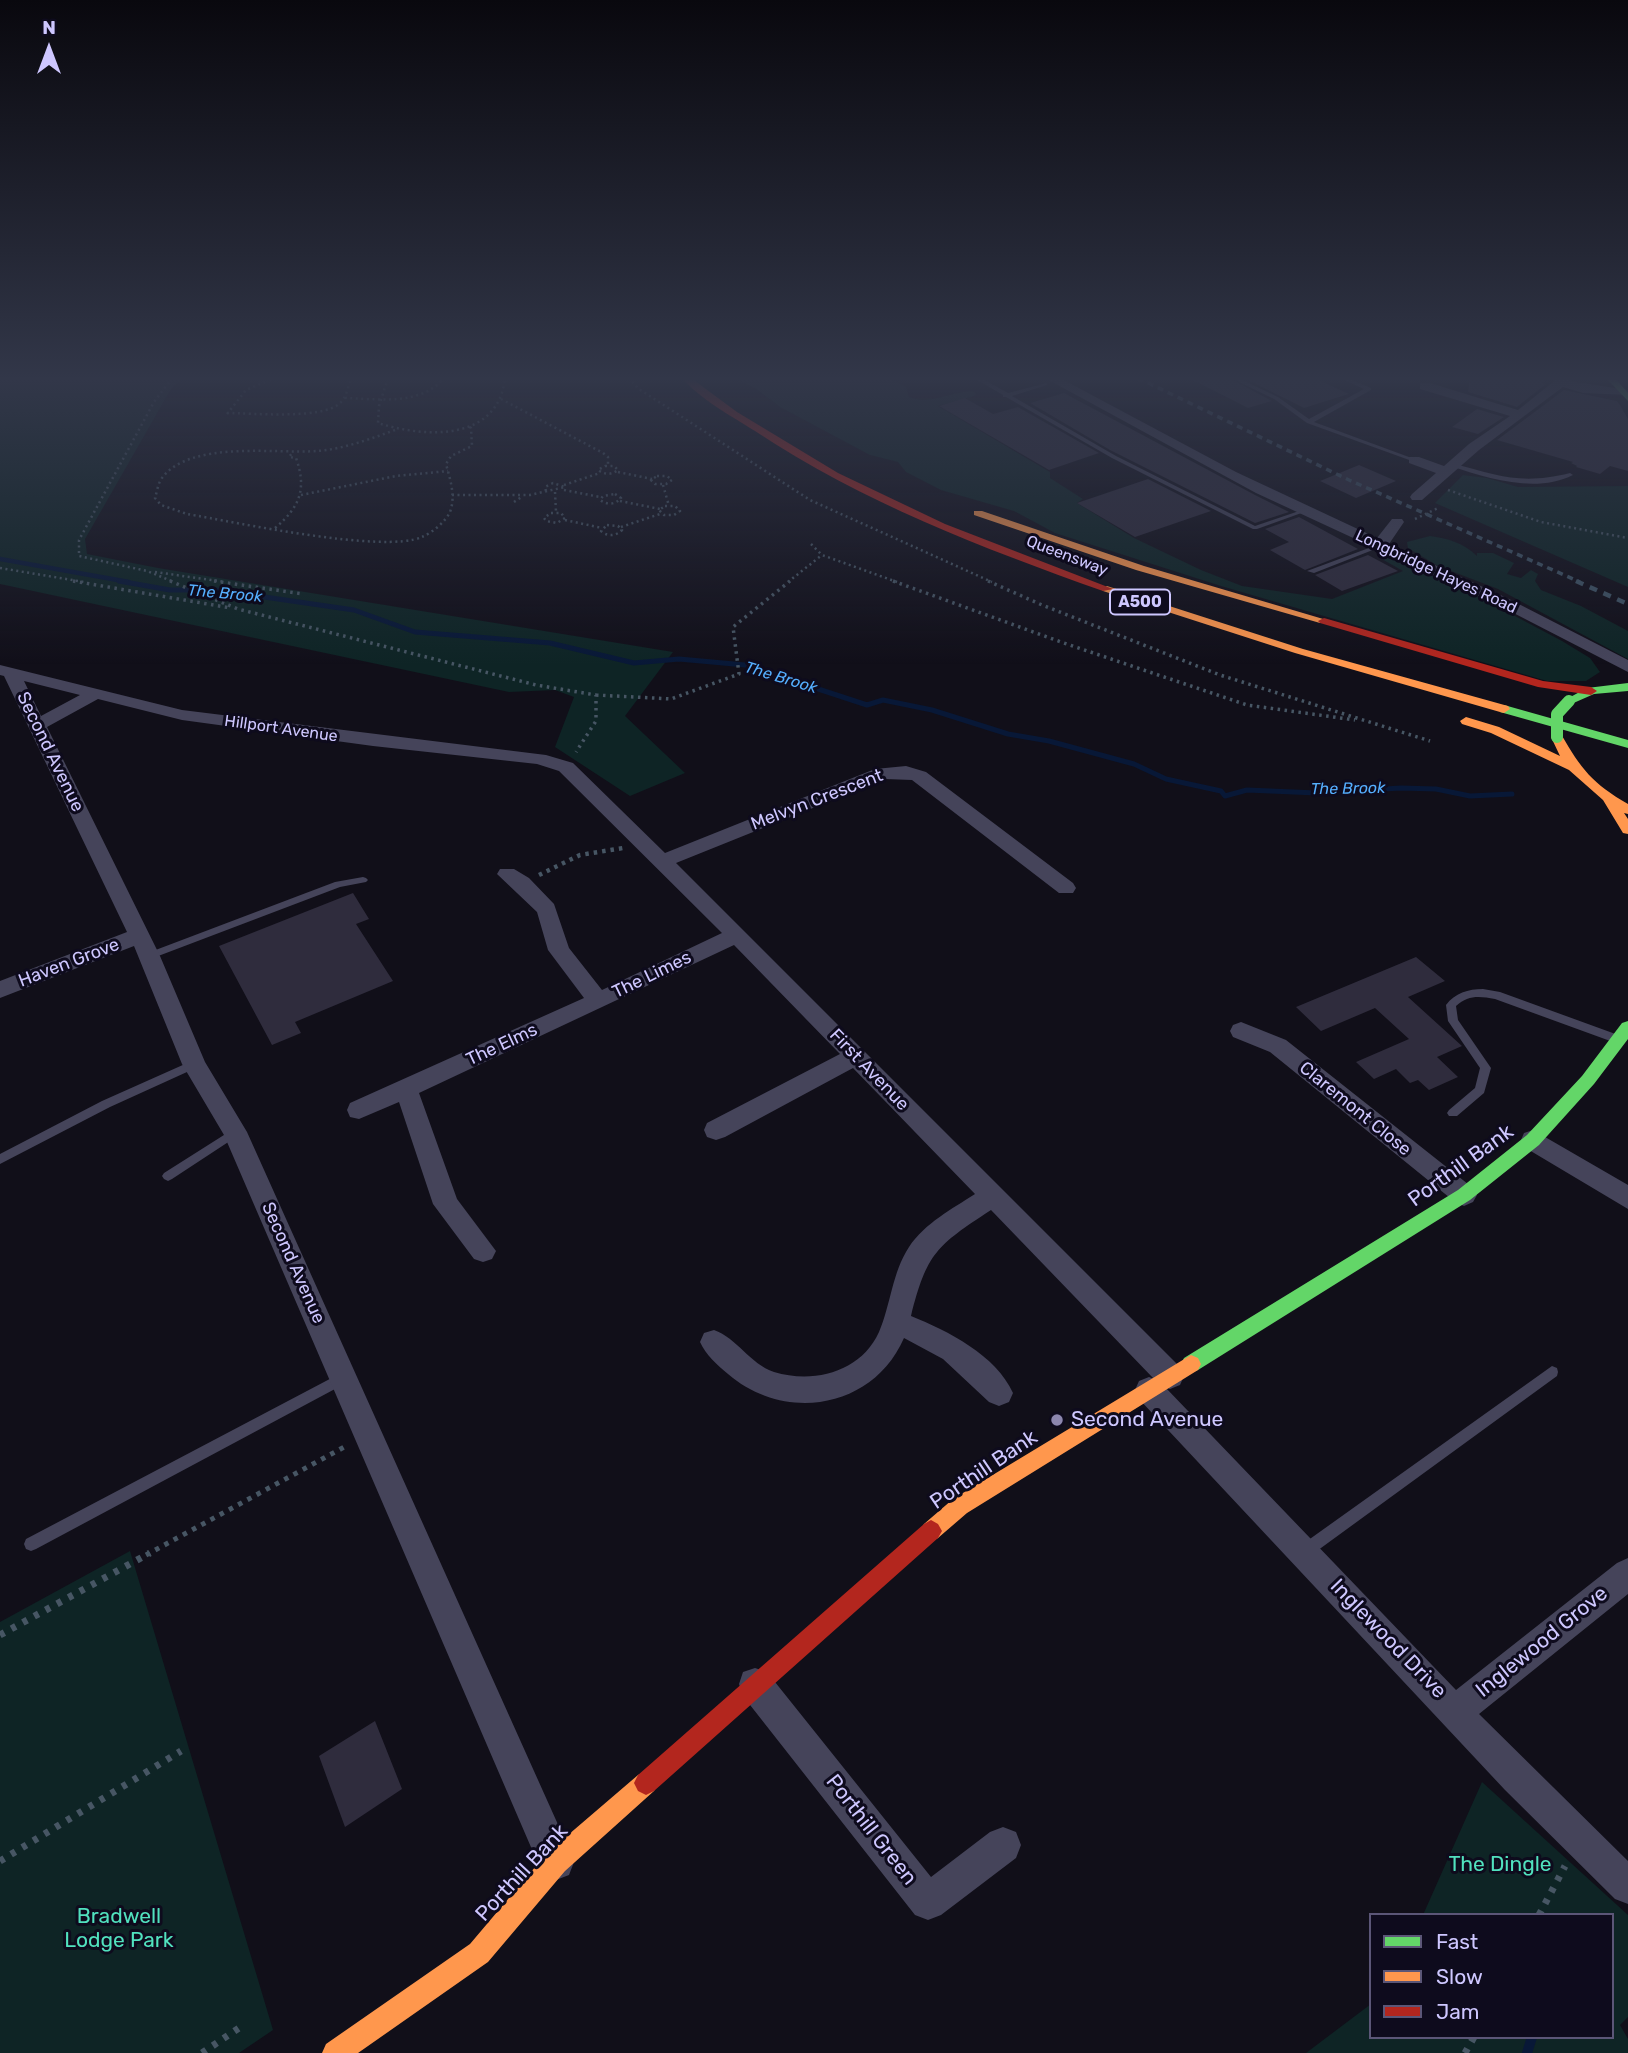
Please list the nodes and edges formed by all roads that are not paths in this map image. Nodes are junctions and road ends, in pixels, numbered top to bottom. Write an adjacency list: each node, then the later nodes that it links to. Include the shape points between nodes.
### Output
1 (835, 474): 9 (main road, Queensway / A500)
2 (1147, 474): 11 (lane, via 1255,528)
3 (1231, 474): 11 (street, Longbridge Hayes Road)
4 (1442, 474): 8 (street)
5 (1490, 474): 6 (lane, via 1504,481 1543,482)
6 (1570, 475)
7 (898, 488): 24 (main road, Queensway / A500, via 1068,560 1204,608)
8 (1418, 497)
9 (885, 502): 15 (main road, via 1016,568); 25 (main road, Queensway / A500, via 1122,596 1219,628)
10 (958, 505): 20 (main road, via 1167,575 1542,684)
11 (1304, 511): 13 (street, Longbridge Hayes Road)
12 (1397, 522): 13 (street)
13 (1378, 546): 14 (lane); 16 (street, Longbridge Hayes Road, via 1463,581)
14 (1311, 571)
15 (1122, 612)
16 (1599, 650): 17 (street, Longbridge Hayes Road); 20 (street, via 1615,675)
17 (1628, 667)
18 (6, 672): 21 (street, Hillport Avenue); 23 (street, Second Avenue)
19 (1628, 687): 20 (main road)
20 (1597, 689): 26 (main road, bridge, via 1569,701 1558,714 1560,751)
21 (95, 694): 23 (street); 27 (street, Hillport Avenue, via 244,725 539,759)
22 (1446, 715): 26 (main road, via 1495,730)
23 (38, 725): 36 (street, Second Avenue)
24 (1628, 728)
25 (1628, 744)
26 (1570, 766): 28 (main road)
27 (566, 767): 31 (street, First Avenue)
28 (1608, 798): 29 (main road); 30 (main road)
29 (1628, 810)
30 (1628, 830)
31 (661, 862): 34 (street, Melvyn Crescent, via 882,773 906,772 919,776); 35 (street, First Avenue)
32 (515, 878): 38 (street, The Limes, via 547,909 559,950)
33 (363, 880): 36 (lane)
34 (1066, 888)
35 (737, 935): 38 (street, The Limes); 41 (street, First Avenue)
36 (144, 946): 37 (street, Haven Grove); 42 (street, Second Avenue)
37 (0, 990)
38 (598, 1001): 43 (street, The Elms)
39 (1241, 1031): 51 (street, Claremont Close, via 1278,1046)
40 (1624, 1033): 45 (lane, via 1496,995 1461,995 1451,1005 1453,1021 1486,1068 1480,1090); 48 (main road, Porthill Bank)
41 (856, 1056): 46 (street); 52 (street, First Avenue)
42 (194, 1064): 47 (street, Second Avenue); 49 (lane)
43 (406, 1089): 44 (street, The Elms); 54 (street, via 446,1204)
44 (359, 1110)
45 (1453, 1113)
46 (716, 1130)
47 (235, 1132): 50 (lane); 58 (street, Second Avenue)
48 (1533, 1140): 51 (main road, Porthill Bank); 53 (street)
49 (0, 1159)
50 (168, 1176)
51 (1464, 1195): 59 (main road, Porthill Bank)
52 (992, 1196): 55 (street, via 934,1235 918,1256); 59 (street, First Avenue)
53 (1628, 1198)
54 (483, 1251)
55 (896, 1323): 56 (street, via 867,1371 843,1383 811,1390 781,1388 755,1377); 60 (street, via 946,1344 972,1363)
56 (715, 1342)
57 (1552, 1372): 62 (lane)
58 (343, 1378): 61 (lane); 67 (street, Second Avenue)
59 (1159, 1383): 62 (street, Inglewood Drive); 64 (main road, Porthill Bank, via 960,1506)
60 (999, 1393)
61 (31, 1544)
62 (1304, 1551): 65 (street, Inglewood Drive)
63 (1628, 1574): 65 (street, Inglewood Grove)
64 (755, 1684): 66 (street, Porthill Green, via 928,1902); 67 (main road, Porthill Bank)
65 (1456, 1711): 68 (street, Inglewood Drive)
66 (1003, 1845)
67 (556, 1862): 69 (main road, Porthill Bank, via 479,1953)
68 (1628, 1886)
69 (335, 2053)

